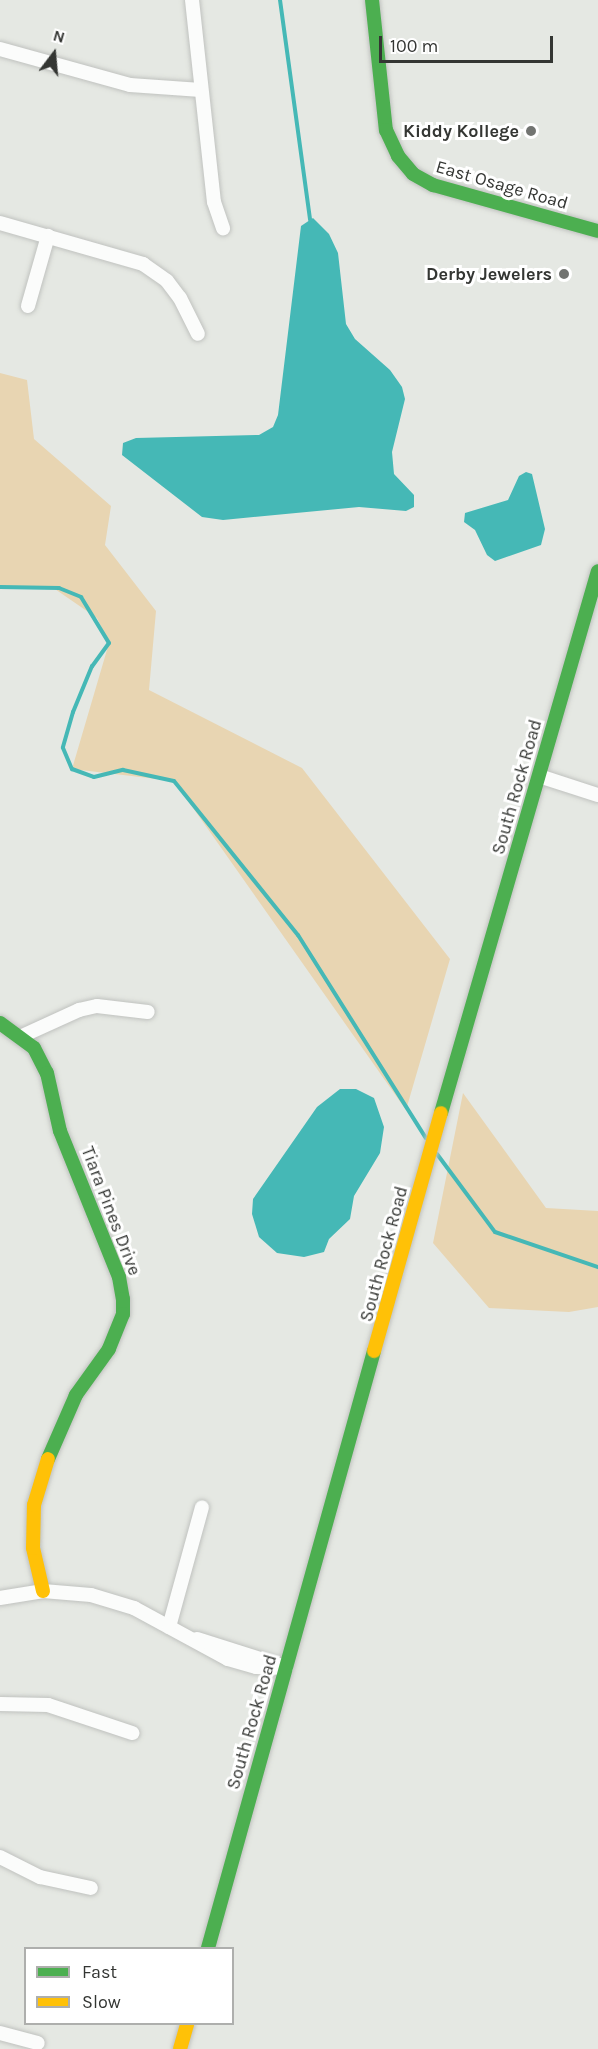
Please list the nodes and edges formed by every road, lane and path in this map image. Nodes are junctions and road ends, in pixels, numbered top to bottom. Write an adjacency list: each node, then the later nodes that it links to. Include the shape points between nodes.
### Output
1 (192, 0): 4 (street)
2 (372, 0): 7 (main road, East Osage Road, via 386,130 402,163 433,185)
3 (0, 49): 4 (street, via 130,85)
4 (201, 90): 6 (street, via 214,202)
5 (0, 223): 8 (street)
6 (223, 228)
7 (598, 231)
8 (48, 236): 9 (street); 10 (street, via 134,260 152,269 180,298)
9 (28, 306)
10 (198, 334)
11 (598, 571): 12 (main road, South Rock Road)
12 (539, 776): 13 (street); 21 (main road, South Rock Road, via 453,1068)
13 (598, 795)
14 (148, 1012): 16 (street, via 97,1006 48,1021)
15 (0, 1023): 16 (main road, Tiara Pines Drive)
16 (22, 1036): 18 (main road, Tiara Pines Drive, via 34,1048 47,1073 60,1131 119,1277 123,1299 123,1314 109,1349 76,1395 57,1431 34,1505 33,1548)
17 (202, 1507): 20 (street)
18 (43, 1592): 19 (street); 20 (street, via 114,1601)
19 (0, 1598)
20 (169, 1627): 21 (street)
21 (286, 1668): 26 (main road, South Rock Road)
22 (0, 1704): 23 (street, via 48,1705)
23 (132, 1733)
24 (0, 1857): 25 (street, via 40,1876)
25 (91, 1888)
26 (208, 1947)
27 (187, 2025): 30 (main road)
28 (0, 2032): 29 (street)
29 (38, 2043)
30 (180, 2049)

